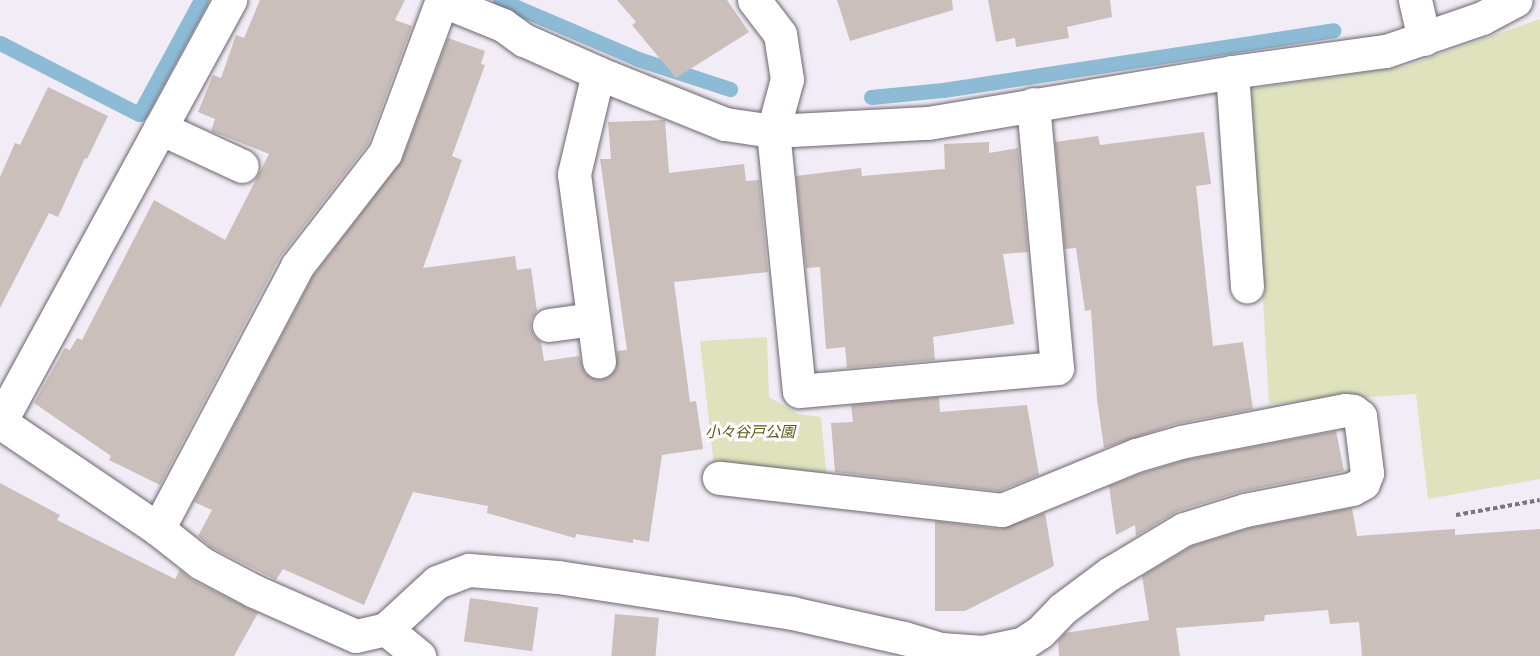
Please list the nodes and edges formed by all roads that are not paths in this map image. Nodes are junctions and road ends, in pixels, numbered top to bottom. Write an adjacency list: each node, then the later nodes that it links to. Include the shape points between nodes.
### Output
1 (230, 0): 10 (street)
2 (441, 0): 8 (street, via 503,25 524,40); 19 (street, via 385,153 297,266)
3 (754, 0): 11 (street, via 780,34 787,79)
4 (1415, 0): 6 (street)
5 (1516, 0): 6 (street, via 1482,18)
6 (1424, 39): 7 (street, via 1386,51)
7 (1232, 72): 9 (street); 13 (street)
8 (598, 73): 11 (street, via 725,124); 14 (street, via 574,174)
9 (1033, 104): 11 (street, via 928,123); 11 (street, via 1057,368 799,391)
10 (160, 128): 12 (street); 17 (street)
11 (773, 131)
12 (243, 166)
13 (1247, 286)
14 (592, 319): 15 (street); 16 (street)
15 (549, 325)
16 (599, 361)
17 (0, 422): 19 (street)
18 (719, 478): 20 (street, via 1002,510 1136,455 1181,442 1345,410 1360,416 1367,473 1363,483 1352,489 1245,510 1184,529 1109,574 1022,644 983,652 941,649 792,613 558,577 469,570 437,582)
19 (158, 529): 20 (street, via 212,568 254,591 356,636)
20 (386, 629): 21 (street)
21 (418, 656)

